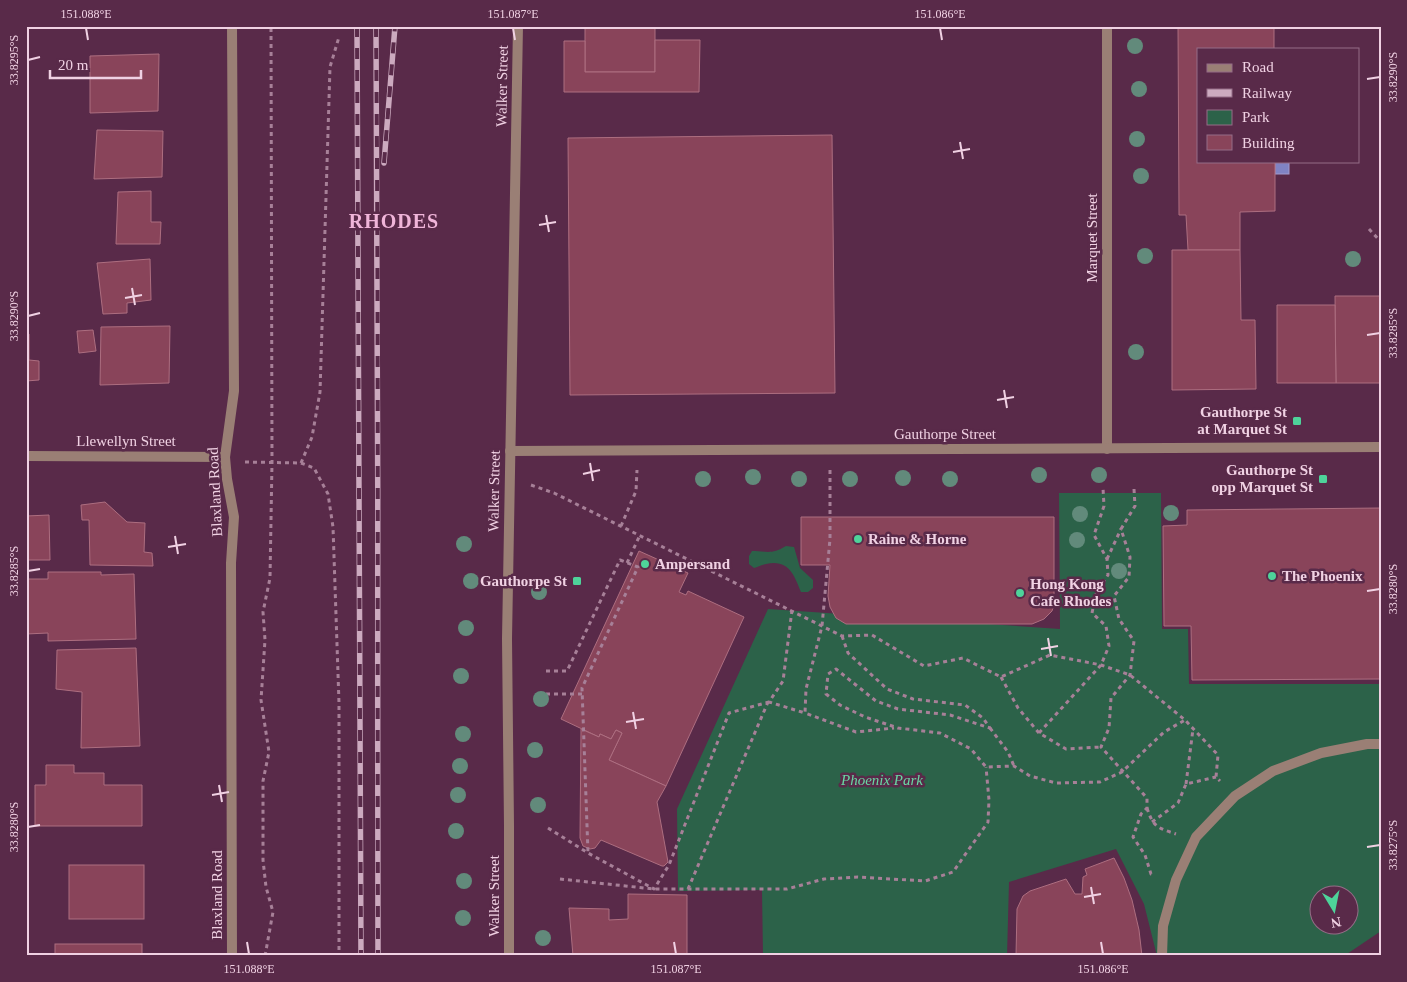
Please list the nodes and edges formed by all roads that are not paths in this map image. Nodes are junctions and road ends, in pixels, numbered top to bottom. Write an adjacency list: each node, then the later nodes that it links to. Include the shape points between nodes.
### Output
1 (232, 26): 8 (street, Blaxland Road, via 234,391)
2 (518, 26): 6 (street, Walker Street)
3 (1107, 26): 5 (street, Marquet Street)
4 (1381, 447): 5 (street, Gauthorpe Street)
5 (1107, 449): 6 (street, Gauthorpe Street)
6 (510, 451): 11 (street, Walker Street, via 507,639)
7 (26, 456): 8 (street, Llewellyn Street)
8 (225, 457): 10 (street, Blaxland Road, via 234,517 231,563)
9 (1381, 744): 12 (street, via 1321,753 1273,772 1235,796 1196,837 1176,880 1163,926)
10 (232, 956)
11 (509, 956)
12 (1162, 956)

